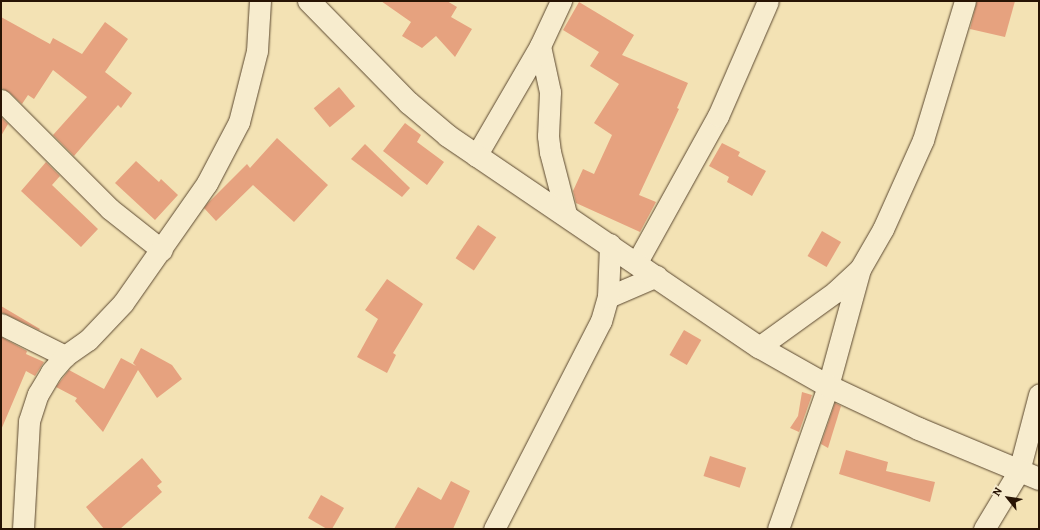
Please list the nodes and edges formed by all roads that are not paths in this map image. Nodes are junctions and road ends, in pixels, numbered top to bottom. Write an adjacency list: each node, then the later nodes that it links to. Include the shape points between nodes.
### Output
1 (260, 1): 11 (street, via 257,51 238,122 207,183)
2 (309, 1): 8 (street, via 409,103)
3 (561, 1): 6 (street)
4 (768, 1): 12 (street, via 718,116)
5 (965, 1): 13 (street, via 923,140 883,229)
6 (540, 46): 8 (street); 9 (street, via 550,92 550,152)
7 (1, 100): 11 (street, via 110,209)
8 (476, 156): 9 (street)
9 (566, 214): 10 (street)
10 (610, 244): 12 (street); 15 (street)
11 (162, 250): 18 (street, via 123,303 88,340)
12 (637, 262): 14 (street)
13 (860, 268): 17 (street, via 835,292); 19 (street)
14 (657, 276): 15 (street); 17 (street)
15 (608, 298): 24 (street, via 601,321)
16 (1, 324): 18 (street)
17 (759, 346): 19 (street)
18 (65, 356): 23 (street, via 51,372 38,394 29,421)
19 (828, 386): 21 (street, via 919,429); 25 (street)
20 (1039, 395): 21 (street)
21 (1019, 471): 22 (street); 26 (street)
22 (1039, 479)
23 (23, 529)
24 (494, 529)
25 (778, 529)
26 (984, 529)

